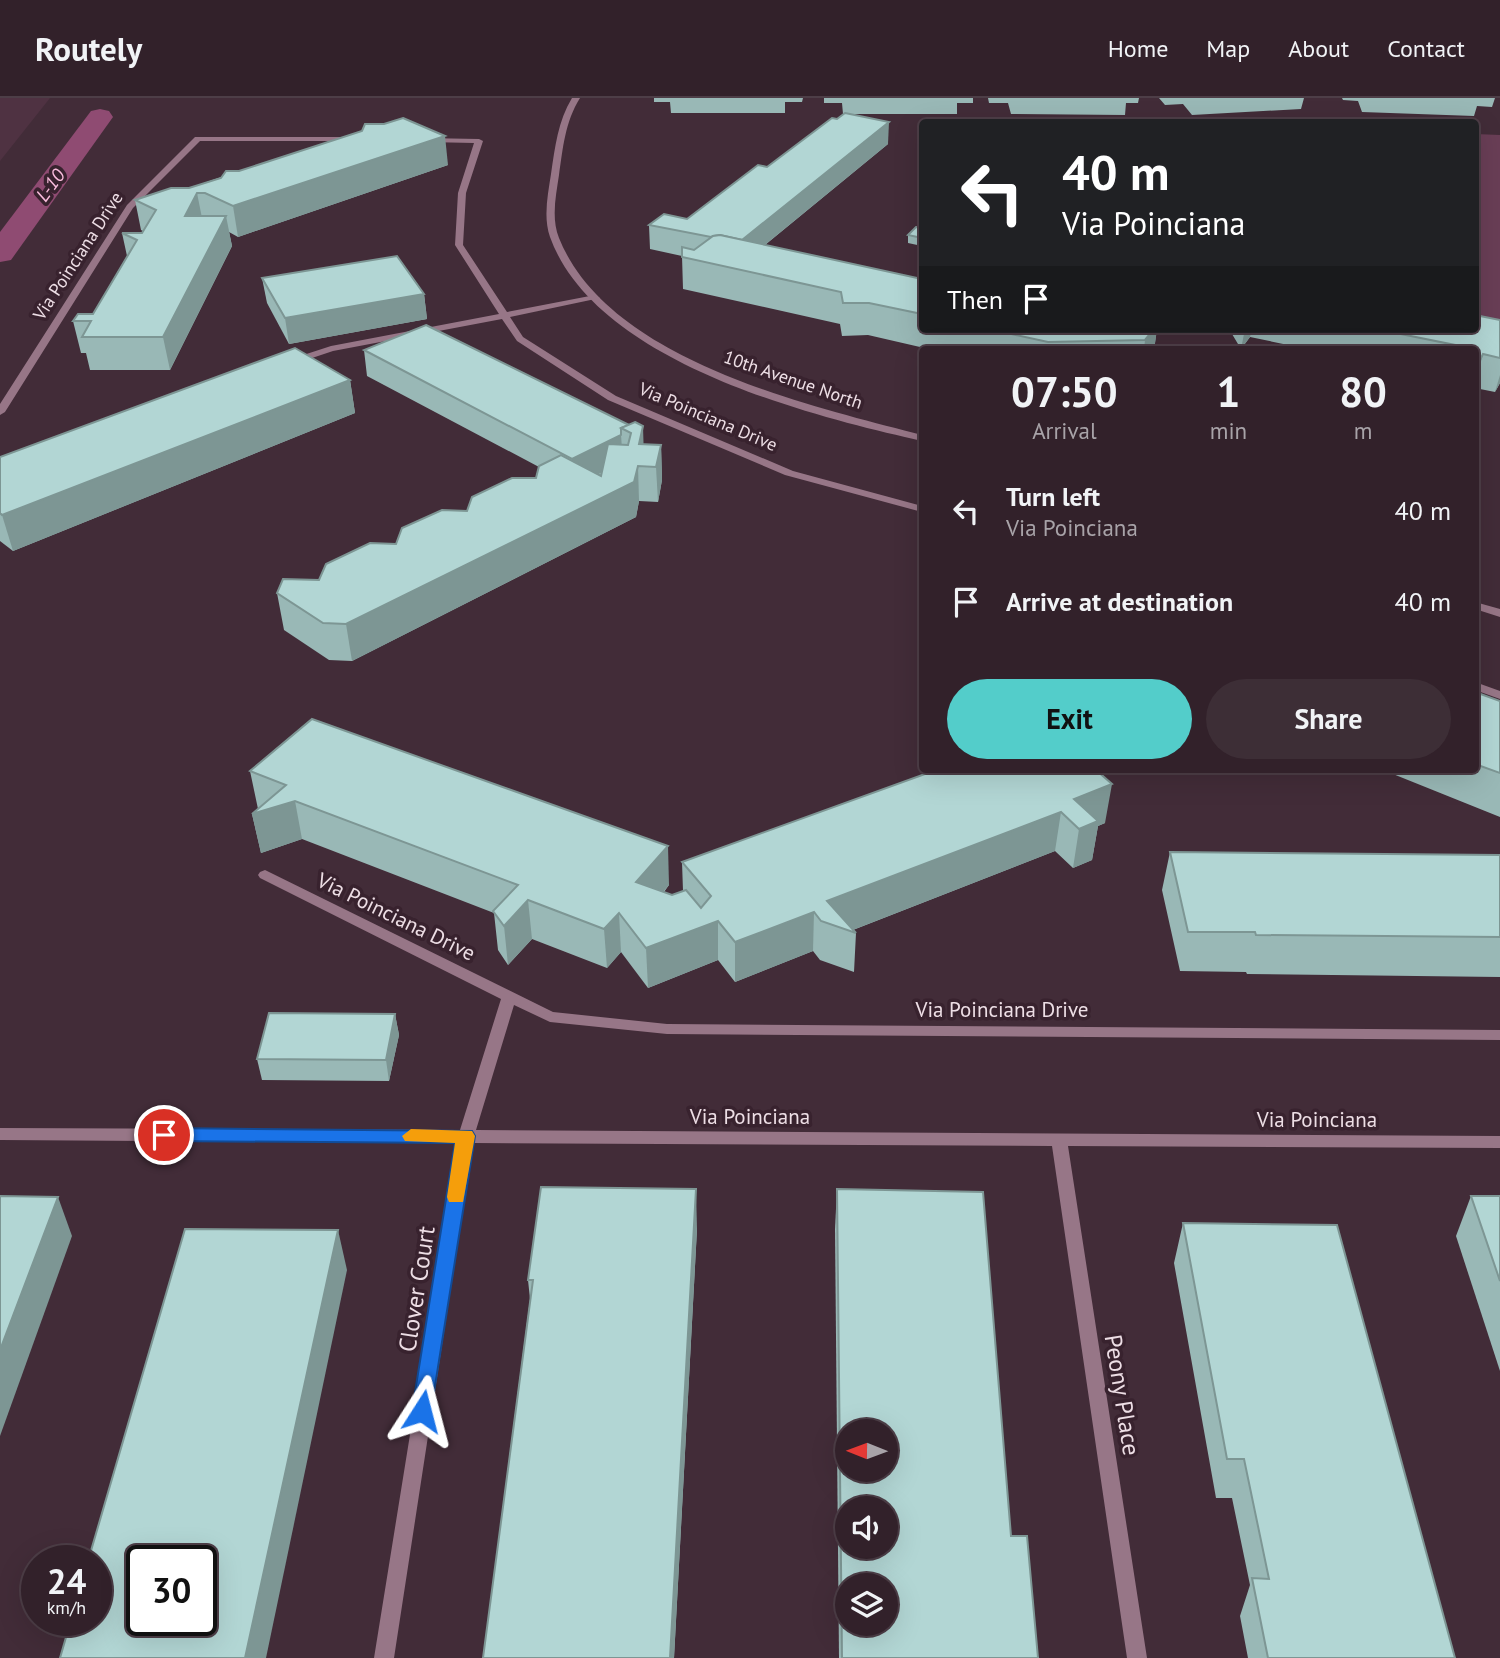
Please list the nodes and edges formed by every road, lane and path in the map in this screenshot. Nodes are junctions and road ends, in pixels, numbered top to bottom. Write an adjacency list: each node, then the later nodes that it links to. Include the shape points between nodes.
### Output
1 (576, 98): 8 (street, 10th Avenue North, via 560,138 550,210 554,237 567,264)
2 (357, 139): 3 (street, Via Poinciana Drive); 5 (street); 7 (street, Via Poinciana Drive, via 198,139)
3 (371, 140)
4 (411, 140): 9 (street, Via Poinciana Drive, via 479,141 462,193 459,246)
5 (317, 151)
6 (157, 199): 7 (street)
7 (130, 207): 11 (street, Via Poinciana Drive)
8 (595, 298): 9 (street); 12 (street, 10th Avenue North, via 643,335 725,378 797,404)
9 (502, 316): 10 (street, via 331,349); 13 (street, Via Poinciana Drive, via 520,340 612,398 789,473)
10 (277, 366)
11 (0, 412)
12 (919, 437)
13 (919, 508)
14 (1479, 606): 15 (street)
15 (1500, 614)
16 (1479, 687): 17 (street)
17 (1500, 695)
18 (265, 875): 19 (street, Via Poinciana Drive)
19 (509, 996): 20 (street, Via Poinciana Drive, via 550,1017 667,1029); 22 (street)
20 (1500, 1035)
21 (0, 1134): 22 (street, Via Poinciana)
22 (466, 1136): 23 (street, Via Poinciana); 25 (street, Clover Court)
23 (1059, 1140): 24 (street, Via Poinciana); 26 (street, Peony Place)
24 (1500, 1142)
25 (383, 1658)
26 (1137, 1658)

